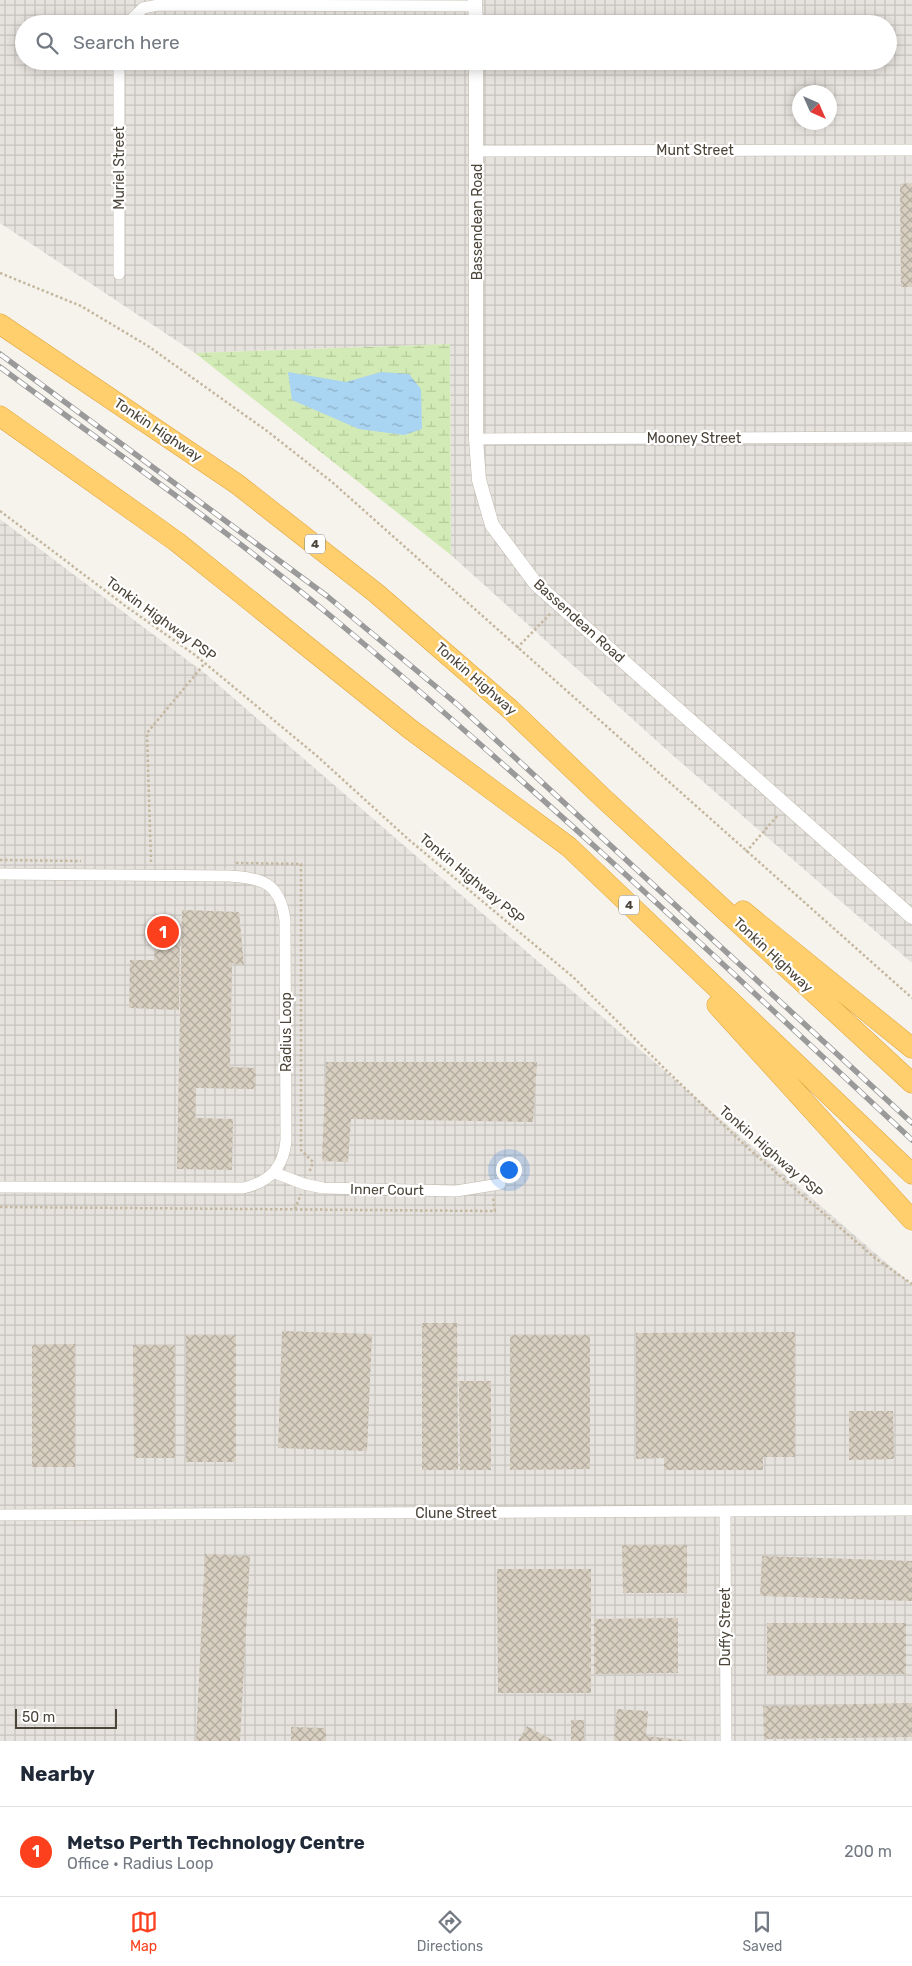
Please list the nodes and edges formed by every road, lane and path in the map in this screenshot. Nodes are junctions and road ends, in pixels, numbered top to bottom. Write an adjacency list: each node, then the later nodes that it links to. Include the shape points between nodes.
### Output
1 (475, 3): 2 (street, via 158,5 143,8)
2 (136, 15)
3 (120, 70): 8 (street, Muriel Street)
4 (476, 70): 6 (street, Bassendean Road)
5 (912, 150): 6 (street, Munt Street)
6 (478, 151): 12 (street, Bassendean Road)
7 (0, 273): 15 (path, via 82,306 148,346 259,425 332,482)
8 (119, 274)
9 (0, 324): 18 (highway, Tonkin Highway / 4, via 221,474 301,533 376,592 511,710)
10 (0, 416): 17 (highway, 4, via 177,542)
11 (912, 437): 12 (street, Mooney Street)
12 (476, 439): 14 (street, Bassendean Road, via 479,480 492,525 536,584)
13 (0, 511): 16 (path, Tonkin Highway PSP)
14 (560, 604): 15 (path); 19 (street, Bassendean Road)
15 (518, 648): 20 (path)
16 (206, 663): 24 (path, via 147,733); 39 (path, Tonkin Highway PSP, via 317,756 408,839 574,977 750,1150 875,1258)
17 (410, 729): 34 (highway, 4, via 569,847); 38 (highway, via 570,867 707,993)
18 (603, 798): 30 (highway); 31 (highway, Tonkin Highway / 4)
19 (787, 804): 20 (path); 28 (street, Bassendean Road)
20 (746, 852): 29 (path)
21 (0, 860): 22 (path)
22 (85, 861)
23 (142, 862): 24 (path)
24 (151, 862): 25 (path)
25 (160, 862)
26 (236, 863): 32 (path, via 301,864 301,1150)
27 (0, 874): 33 (street, Radius Loop, via 252,877 267,883 275,891 284,907 286,920 286,1140 285,1153)
28 (912, 917)
29 (912, 998)
30 (912, 1048)
31 (912, 1083)
32 (313, 1162)
33 (275, 1173): 35 (street, via 252,1186 233,1188); 36 (street, Inner Court, via 324,1188 456,1191)
34 (912, 1174)
35 (0, 1186)
36 (496, 1186): 37 (path, via 495,1211)
37 (0, 1207)
38 (912, 1220)
39 (912, 1284)
40 (912, 1510): 41 (street, Clune Street)
41 (725, 1512): 42 (street, Clune Street); 43 (street, Duffy Street)
42 (0, 1514)
43 (726, 1741)

